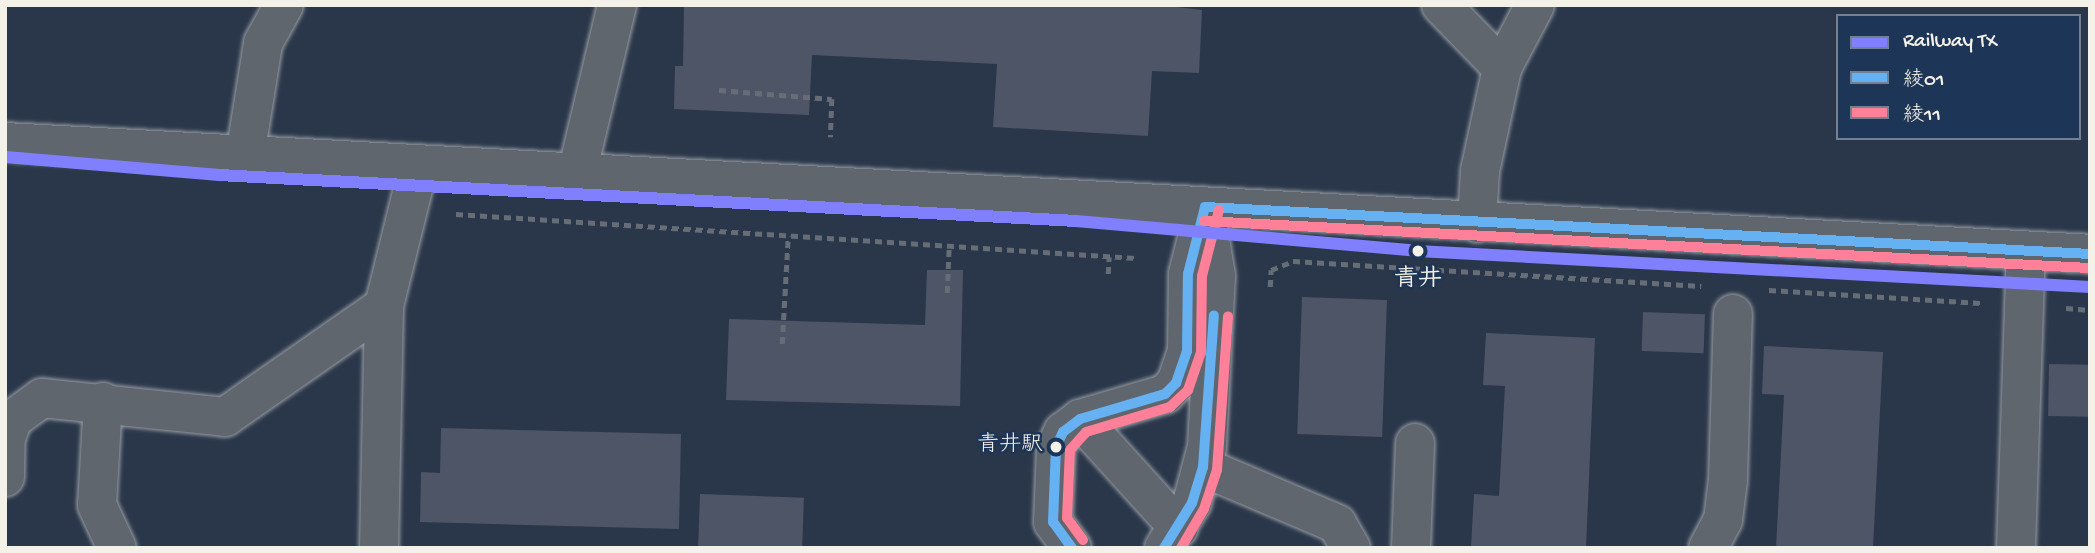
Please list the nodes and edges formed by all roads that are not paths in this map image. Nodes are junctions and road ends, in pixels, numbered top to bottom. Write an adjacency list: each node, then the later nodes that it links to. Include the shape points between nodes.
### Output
1 (284, 5): 7 (main road, via 263,43)
2 (617, 5): 9 (main road)
3 (1441, 5): 5 (main road)
4 (1535, 5): 5 (main road)
5 (1502, 68): 11 (main road, via 1480,171)
6 (5, 142): 7 (main road)
7 (245, 156): 8 (main road)
8 (419, 165): 9 (main road); 15 (main road)
9 (577, 173): 10 (main road)
10 (1205, 207): 11 (main road); 17 (main road, via 1188,274 1187,351 1177,383 1165,394); 19 (main road, via 1216,276)
11 (1477, 223): 12 (main road)
12 (2026, 251): 13 (main road); 28 (main road)
13 (2090, 254)
14 (1720, 300): 27 (main road, via 1728,480 1723,520)
15 (384, 306): 16 (main road, via 225,417); 23 (main road)
16 (103, 402): 20 (main road, via 42,398 13,419 6,438); 22 (main road, via 97,505)
17 (1080, 419): 21 (main road); 24 (main road, via 1063,432 1052,469 1053,522)
18 (1415, 443): 26 (main road)
19 (1203, 467): 21 (main road); 25 (main road, via 1338,524)
20 (5, 477)
21 (1171, 538)
22 (117, 548)
23 (379, 548)
24 (1072, 548)
25 (1351, 548)
26 (1411, 548)
27 (1707, 548)
28 (2015, 548)

